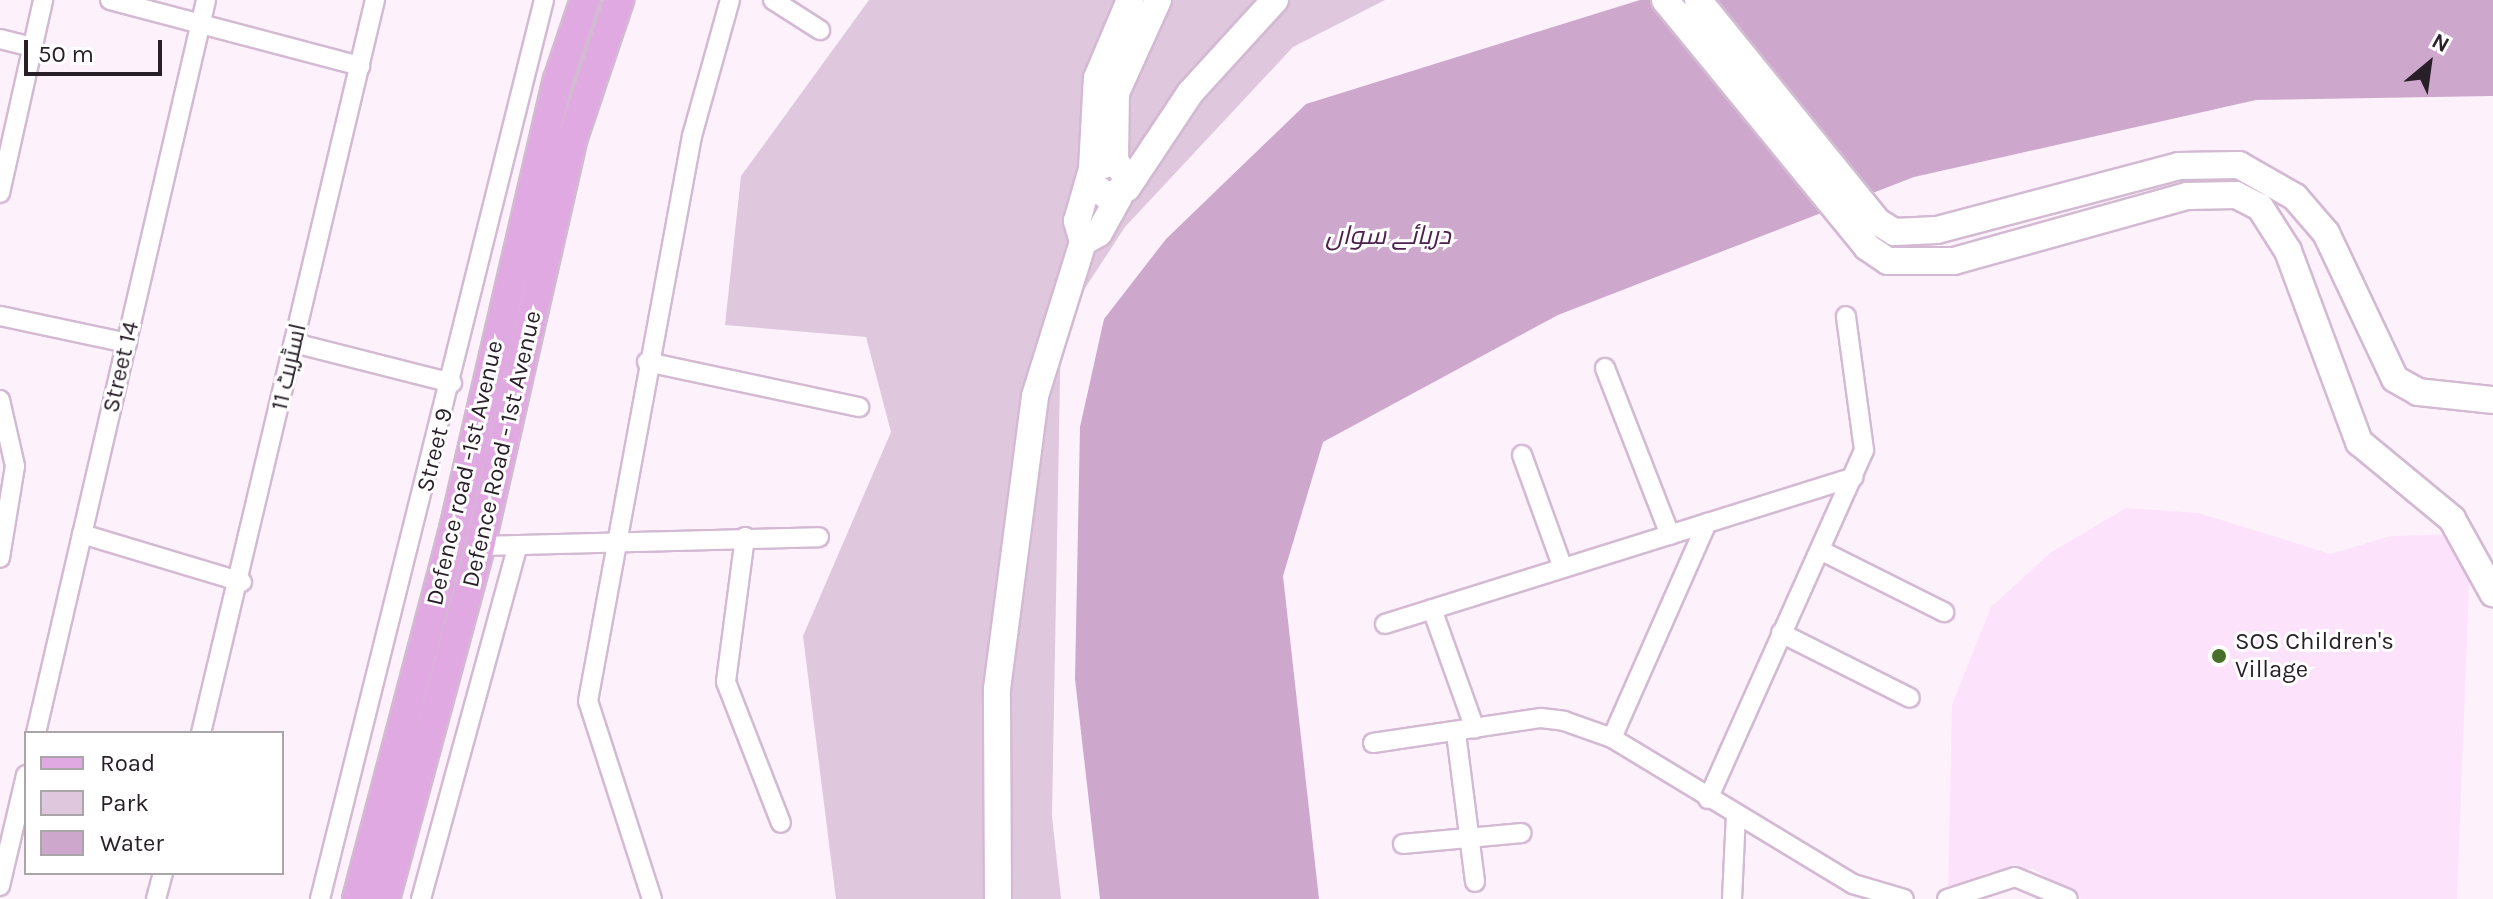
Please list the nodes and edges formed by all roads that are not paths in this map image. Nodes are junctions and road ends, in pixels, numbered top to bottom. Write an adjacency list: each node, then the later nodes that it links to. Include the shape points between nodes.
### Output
1 (43, 0): 19 (street)
2 (110, 0): 16 (street)
3 (206, 0): 16 (street, Street 14)
4 (375, 0): 20 (street, اسٹریٹ 11)
5 (544, 0): 30 (street, Street 9)
6 (585, 0): 34 (main road, Defence road -1st Avenue, via 558,80)
7 (619, 0): 35 (main road, Defence Road - 1st Avenue, via 573,137)
8 (730, 0): 28 (street, via 692,136)
9 (773, 0): 17 (street)
10 (1130, 0): 22 (main road, via 1097,78)
11 (1158, 0): 22 (main road, via 1116,93)
12 (1249, 0): 22 (main road, via 1176,83)
13 (1275, 0): 22 (main road)
14 (1665, 0): 51 (main road, via 1867,247 1888,261 1934,265 2187,196 2236,195 2260,207 2288,251 2359,442 2452,519)
15 (1698, 0): 32 (main road, via 1878,222 1909,236 2179,166 2239,165 2295,197 2326,233 2395,379 2418,392)
16 (201, 25): 20 (street); 26 (street, Street 14)
17 (820, 30)
18 (0, 39): 19 (street)
19 (33, 47): 21 (street)
20 (360, 66): 27 (street, اسٹریٹ 11)
21 (3, 166): 23 (street)
22 (1111, 177): 78 (main road, via 1077,221 1083,242 1035,396 1014,518 997,689)
23 (0, 193)
24 (0, 316): 26 (street)
25 (1846, 316): 38 (street, via 1864,450)
26 (127, 343): 40 (street, Street 14)
27 (294, 343): 30 (street); 50 (street, اسٹریٹ 11)
28 (647, 362): 33 (street); 44 (street)
29 (1605, 368): 41 (street)
30 (452, 383): 73 (street, Street 9)
31 (0, 400): 37 (street)
32 (2493, 400)
33 (859, 407)
34 (476, 430): 35 (main road); 74 (main road, Defence road -1st Avenue)
35 (505, 439): 46 (main road, Defence Road - 1st Avenue)
36 (1522, 455): 49 (street)
37 (8, 464): 48 (street)
38 (1854, 477): 39 (street); 47 (street)
39 (1707, 523): 41 (street); 60 (street)
40 (82, 534): 50 (street); 57 (street, Street 14)
41 (1670, 535): 49 (street)
42 (745, 537): 43 (street); 44 (street); 65 (street, via 726,682)
43 (819, 537)
44 (614, 541): 45 (street); 77 (street, via 588,701)
45 (518, 545): 46 (street); 76 (street)
46 (480, 546): 75 (main road, Defence Road - 1st Avenue)
47 (1820, 550): 53 (street); 55 (street)
48 (0, 558)
49 (1563, 568): 52 (street)
50 (242, 582): 58 (street, اسٹریٹ 11)
51 (2493, 593)
52 (1432, 609): 54 (street); 59 (street)
53 (1944, 612)
54 (1385, 624)
55 (1781, 633): 56 (street); 63 (street)
56 (1910, 698)
57 (36, 731)
58 (202, 731)
59 (1465, 731): 60 (street, via 1541,718); 61 (street); 67 (street)
60 (1612, 738): 63 (street)
61 (1373, 743)
62 (24, 784): 71 (street)
63 (1708, 799): 64 (street)
64 (1736, 815): 79 (street); 80 (street, via 1853,884)
65 (781, 823)
66 (1521, 833): 67 (street)
67 (1469, 834): 68 (street); 70 (street)
68 (1403, 844)
69 (162, 875): 72 (street)
70 (1475, 882)
71 (0, 886)
72 (156, 899)
73 (320, 899)
74 (357, 899)
75 (385, 899)
76 (421, 899)
77 (652, 899)
78 (998, 899)
79 (1732, 899)
80 (1904, 899)
81 (1947, 899): 82 (street, via 2015,877)
82 (2068, 899)

